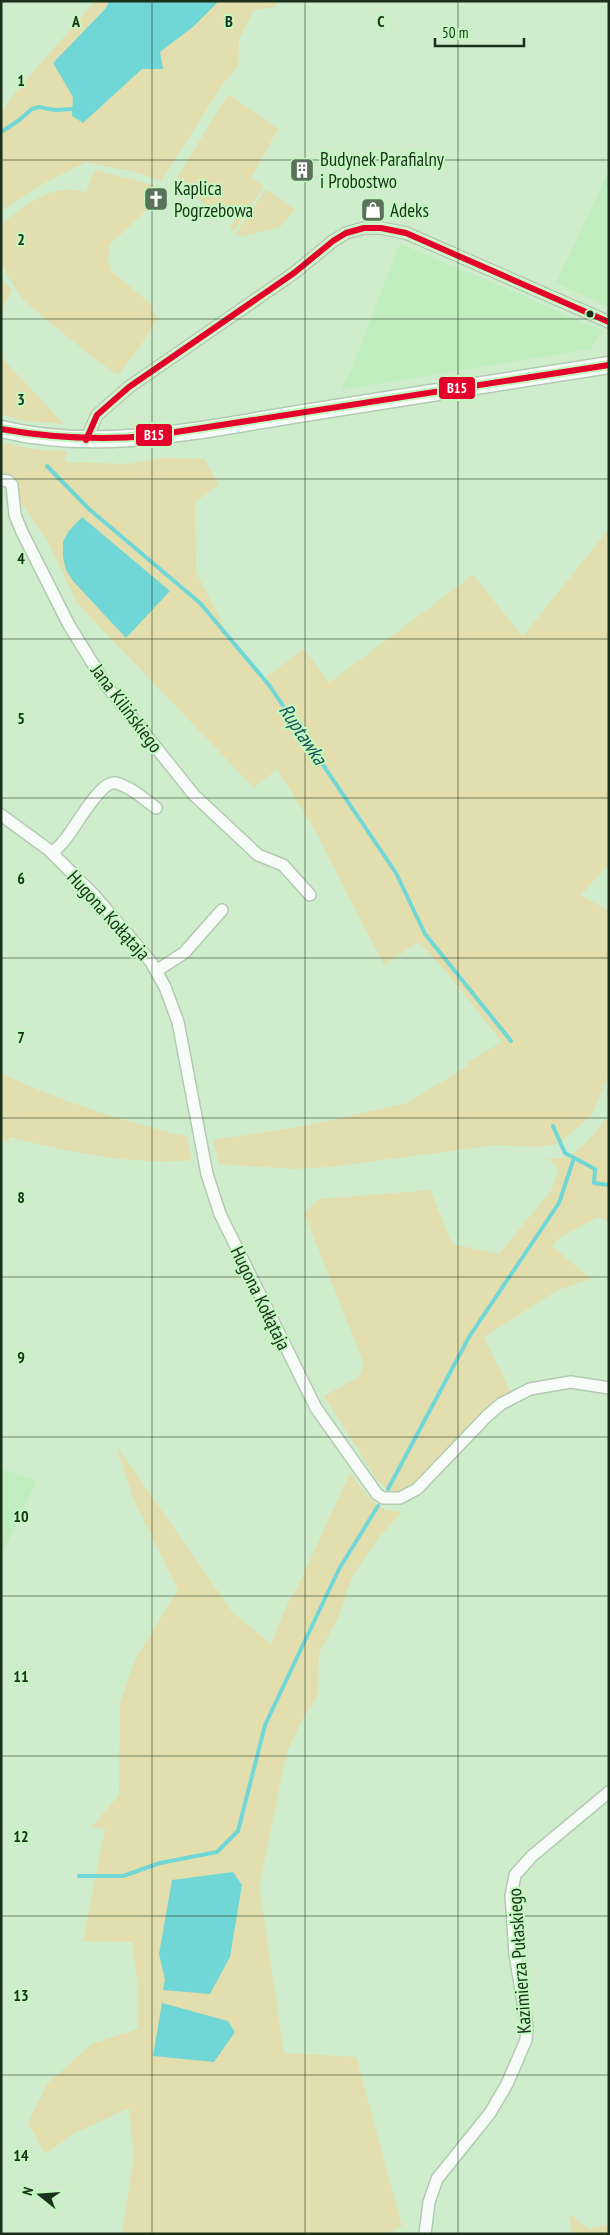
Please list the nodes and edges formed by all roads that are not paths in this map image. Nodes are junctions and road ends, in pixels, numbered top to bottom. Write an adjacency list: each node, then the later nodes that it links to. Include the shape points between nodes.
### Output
1 (609, 322): 4 (street, via 406,233 364,228 333,241 294,273 129,387 97,415)
2 (609, 365): 4 (main road, via 165,435)
3 (1, 429): 4 (main road)
4 (86, 440)
5 (1, 480): 9 (street, Jana Kilińskiego, via 12,485 15,515 33,555 69,625 106,685 194,796 258,855 283,865)
6 (156, 808): 8 (street, via 131,790 110,783 100,790 64,842)
7 (1, 814): 8 (street, Hugona Kołłątaja)
8 (52, 853): 11 (street, Hugona Kołłątaja, via 103,903)
9 (310, 895)
10 (222, 910): 11 (street, via 184,953)
11 (156, 970): 12 (street, Hugona Kołłątaja, via 178,1022 207,1174 220,1214 316,1408 377,1494 383,1498 400,1498 417,1489 487,1416 501,1404 530,1389 571,1382)
12 (609, 1388)
13 (609, 1792): 14 (street, Kazimierza Pułaskiego, via 532,1856 515,1875 511,1896 526,2040 490,2113 437,2179 429,2202)
14 (425, 2234)

